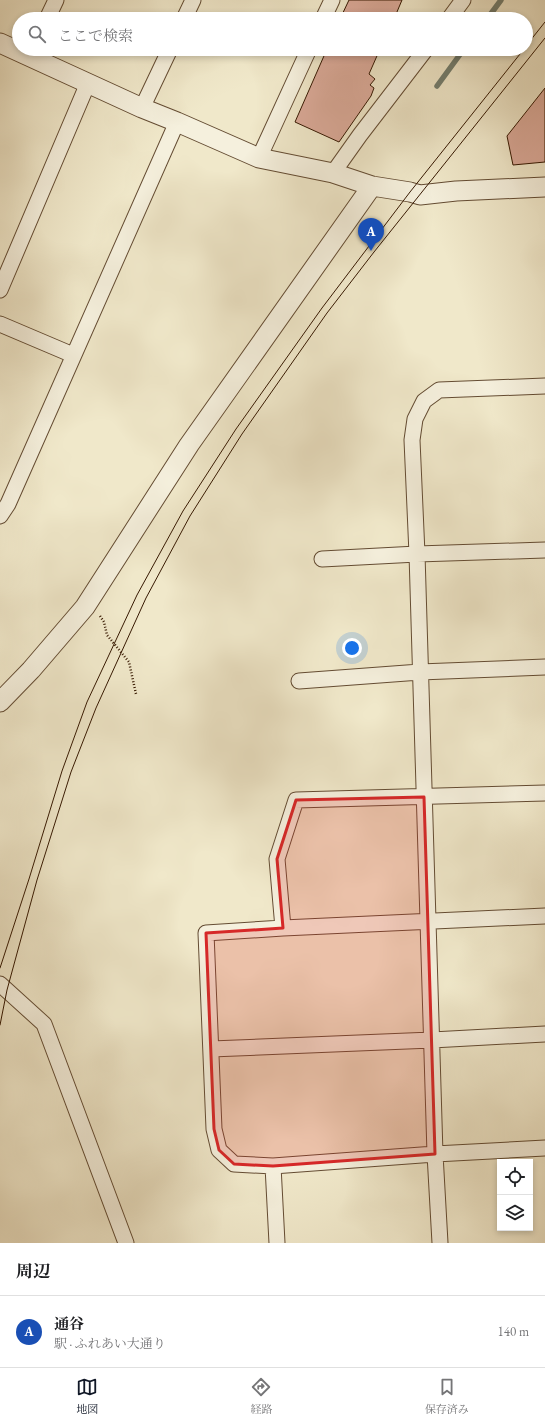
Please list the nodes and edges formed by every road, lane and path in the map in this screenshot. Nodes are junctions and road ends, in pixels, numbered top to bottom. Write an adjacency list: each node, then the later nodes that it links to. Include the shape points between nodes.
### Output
1 (56, 0): 5 (street)
2 (193, 0): 6 (street)
3 (332, 0): 7 (street)
4 (463, 0): 8 (street)
5 (50, 12)
6 (187, 12)
7 (326, 12)
8 (454, 12)
9 (0, 43): 10 (street)
10 (12, 47)
11 (37, 56): 15 (street)
12 (167, 56): 16 (street)
13 (306, 56): 18 (street)
14 (421, 56): 19 (street)
15 (88, 83): 16 (street); 22 (street)
16 (142, 108): 17 (street)
17 (177, 122): 18 (street); 24 (street)
18 (259, 158): 19 (street)
19 (333, 172): 20 (street)
20 (372, 186): 21 (street, via 420,195); 30 (street, via 189,445)
21 (545, 187)
22 (0, 290)
23 (0, 324): 24 (street)
24 (73, 355): 26 (street, via 8,504)
25 (545, 386): 28 (street, via 439,390 424,401 414,418 412,440)
26 (0, 516)
27 (545, 550): 28 (street)
28 (417, 554): 29 (street); 32 (street)
29 (322, 559)
30 (85, 607): 34 (path, via 98,612 107,635 129,662); 35 (street)
31 (545, 667): 32 (street)
32 (420, 672): 33 (street); 37 (street)
33 (300, 681)
34 (136, 694)
35 (0, 702)
36 (545, 793): 37 (street)
37 (424, 797): 39 (street); 40 (street, via 296,800 277,859)
38 (545, 916): 39 (street)
39 (428, 921): 40 (street); 43 (street)
40 (283, 928): 44 (street, via 206,933)
41 (0, 984): 48 (street, via 44,1024)
42 (545, 1034): 43 (street)
43 (432, 1040): 44 (street); 46 (street)
44 (211, 1049): 47 (street, via 214,1130 219,1150 234,1164)
45 (545, 1148): 46 (street)
46 (435, 1154): 47 (street); 50 (street)
47 (273, 1166): 49 (street)
48 (126, 1243)
49 (277, 1243)
50 (440, 1243)

